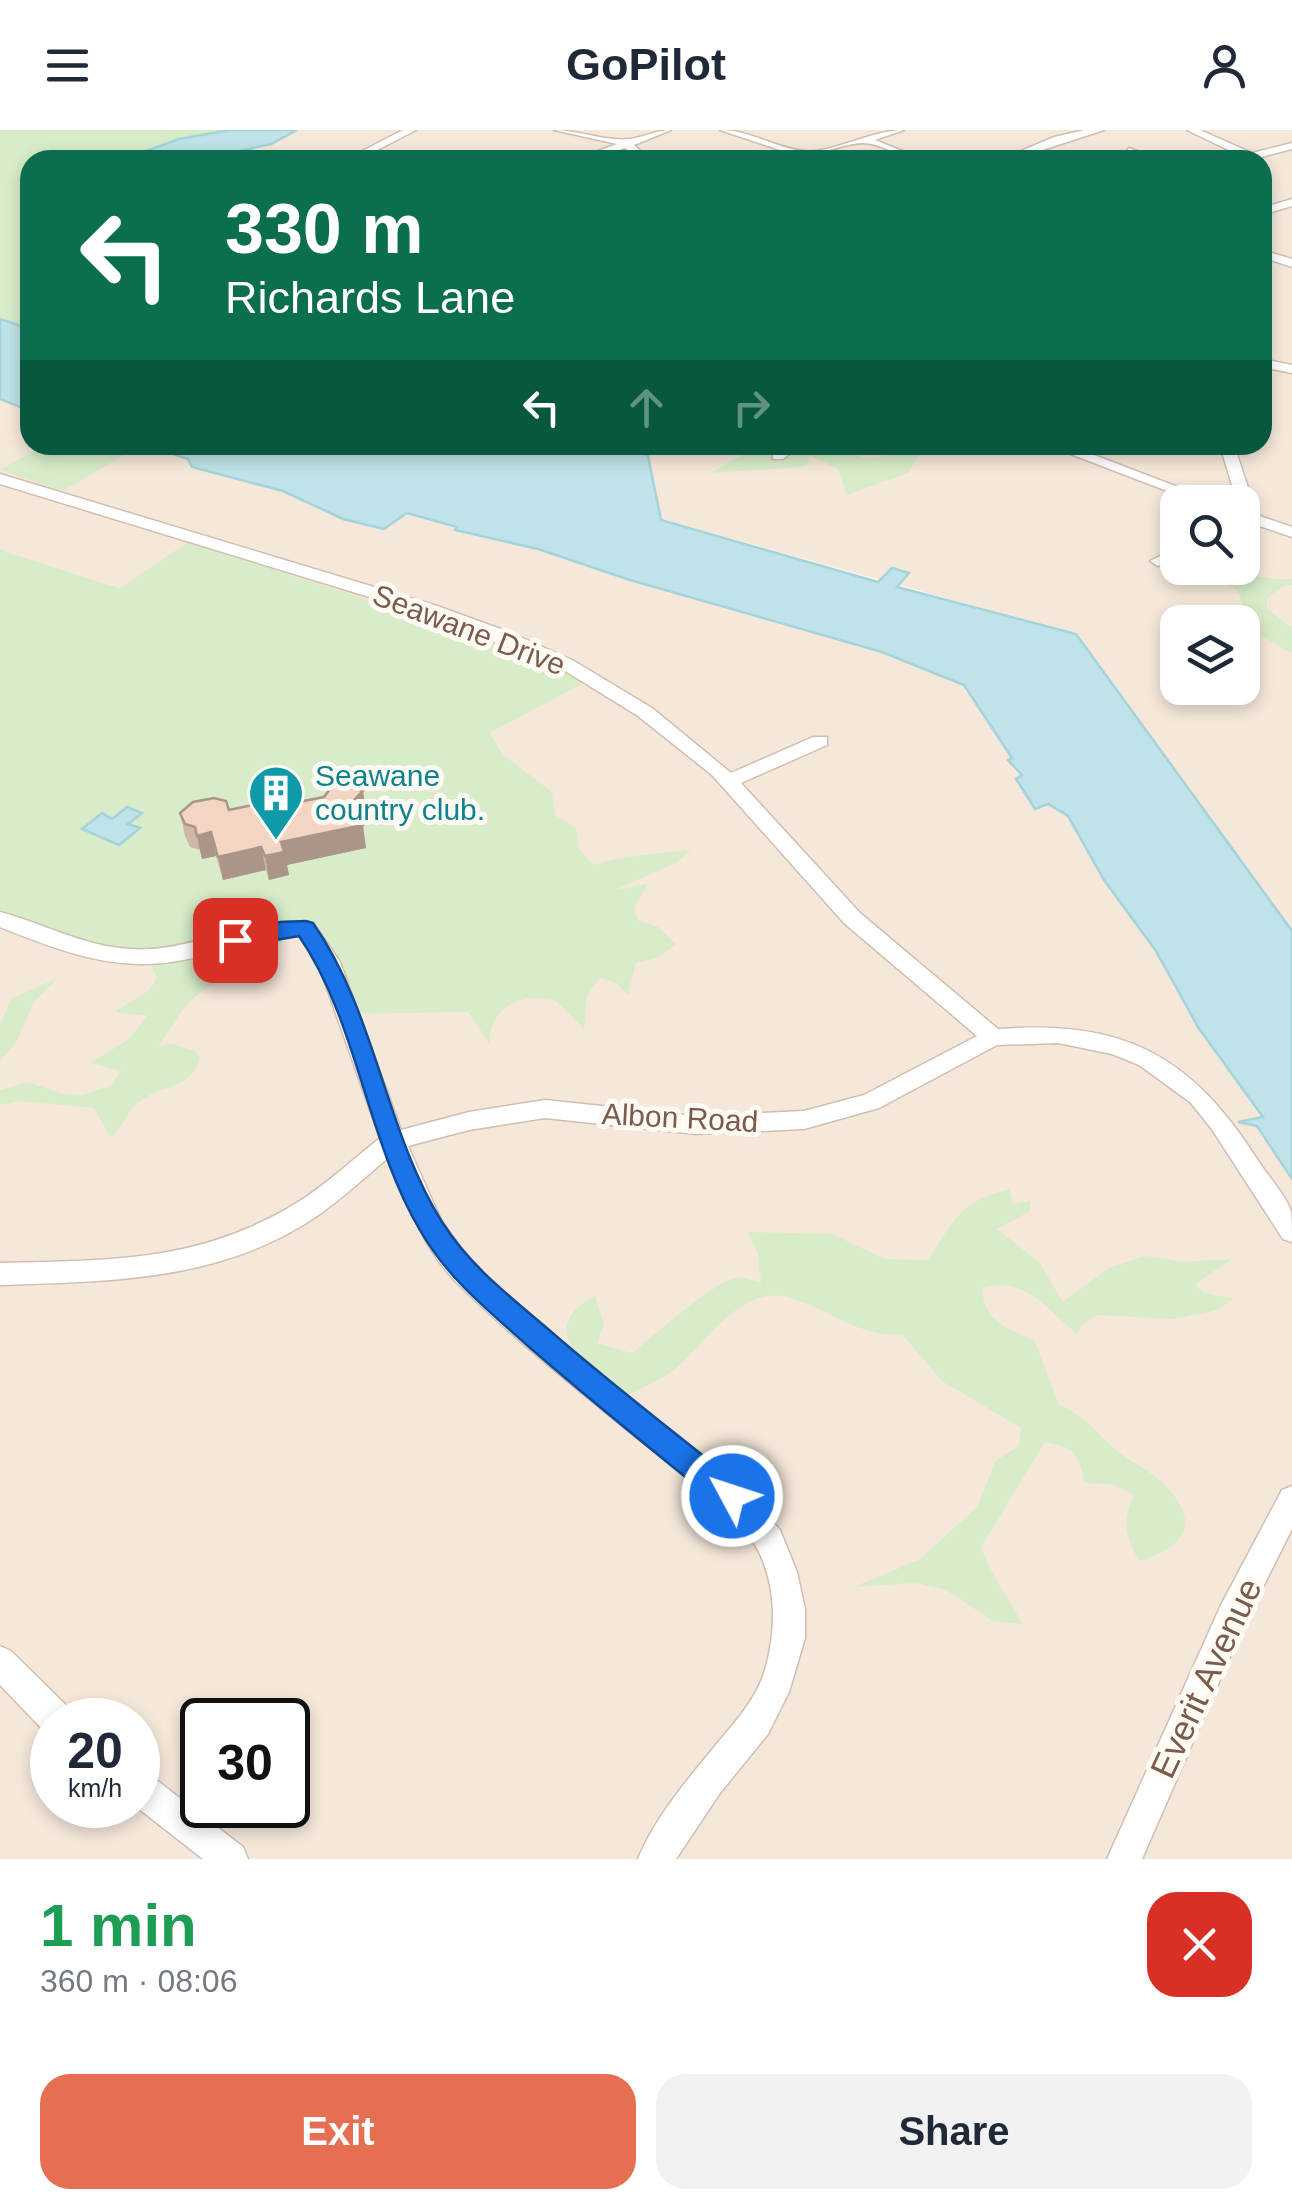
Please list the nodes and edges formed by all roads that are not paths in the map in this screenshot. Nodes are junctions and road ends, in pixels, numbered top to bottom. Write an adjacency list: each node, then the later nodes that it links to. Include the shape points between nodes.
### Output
1 (411, 130): 10 (street)
2 (559, 130): 9 (street)
3 (666, 130): 9 (street)
4 (725, 130): 13 (street)
5 (899, 130): 8 (street)
6 (1099, 130): 16 (street)
7 (1192, 130): 17 (street)
8 (864, 138): 14 (street); 15 (street)
9 (625, 142): 11 (street); 12 (street)
10 (370, 150)
11 (605, 150)
12 (634, 150)
13 (778, 150)
14 (821, 150)
15 (893, 150)
16 (1030, 150)
17 (1237, 150)
18 (1277, 196): 19 (street)
19 (1292, 202)
20 (1081, 455): 23 (street)
21 (1229, 455): 24 (street)
22 (0, 479): 28 (street, Seawane Drive, via 503,636 619,694)
23 (1163, 485)
24 (1237, 485)
25 (1260, 522): 26 (street)
26 (1292, 532)
27 (820, 741): 28 (street)
28 (729, 781): 30 (street, Seawane Drive, via 852,918)
29 (0, 919): 31 (street, via 86,952 122,957 306,928 322,947)
30 (993, 1037): 31 (street, Albon Road, via 872,1102 804,1120 696,1125 546,1110 510,1112); 32 (street, Albon Road, via 1092,1038 1136,1050 1171,1072 1219,1121)
31 (393, 1141): 33 (street, Albon Road, via 308,1210 211,1254 142,1269); 39 (street, via 430,1225 465,1274 732,1496 768,1540 782,1572 790,1638 778,1681 756,1722)
32 (1292, 1232)
33 (0, 1274)
34 (1292, 1499): 40 (street, Everit Avenue)
35 (0, 1662): 36 (street)
36 (35, 1698)
37 (160, 1805): 38 (street)
38 (230, 1859)
39 (654, 1859)
40 (1124, 1859)

